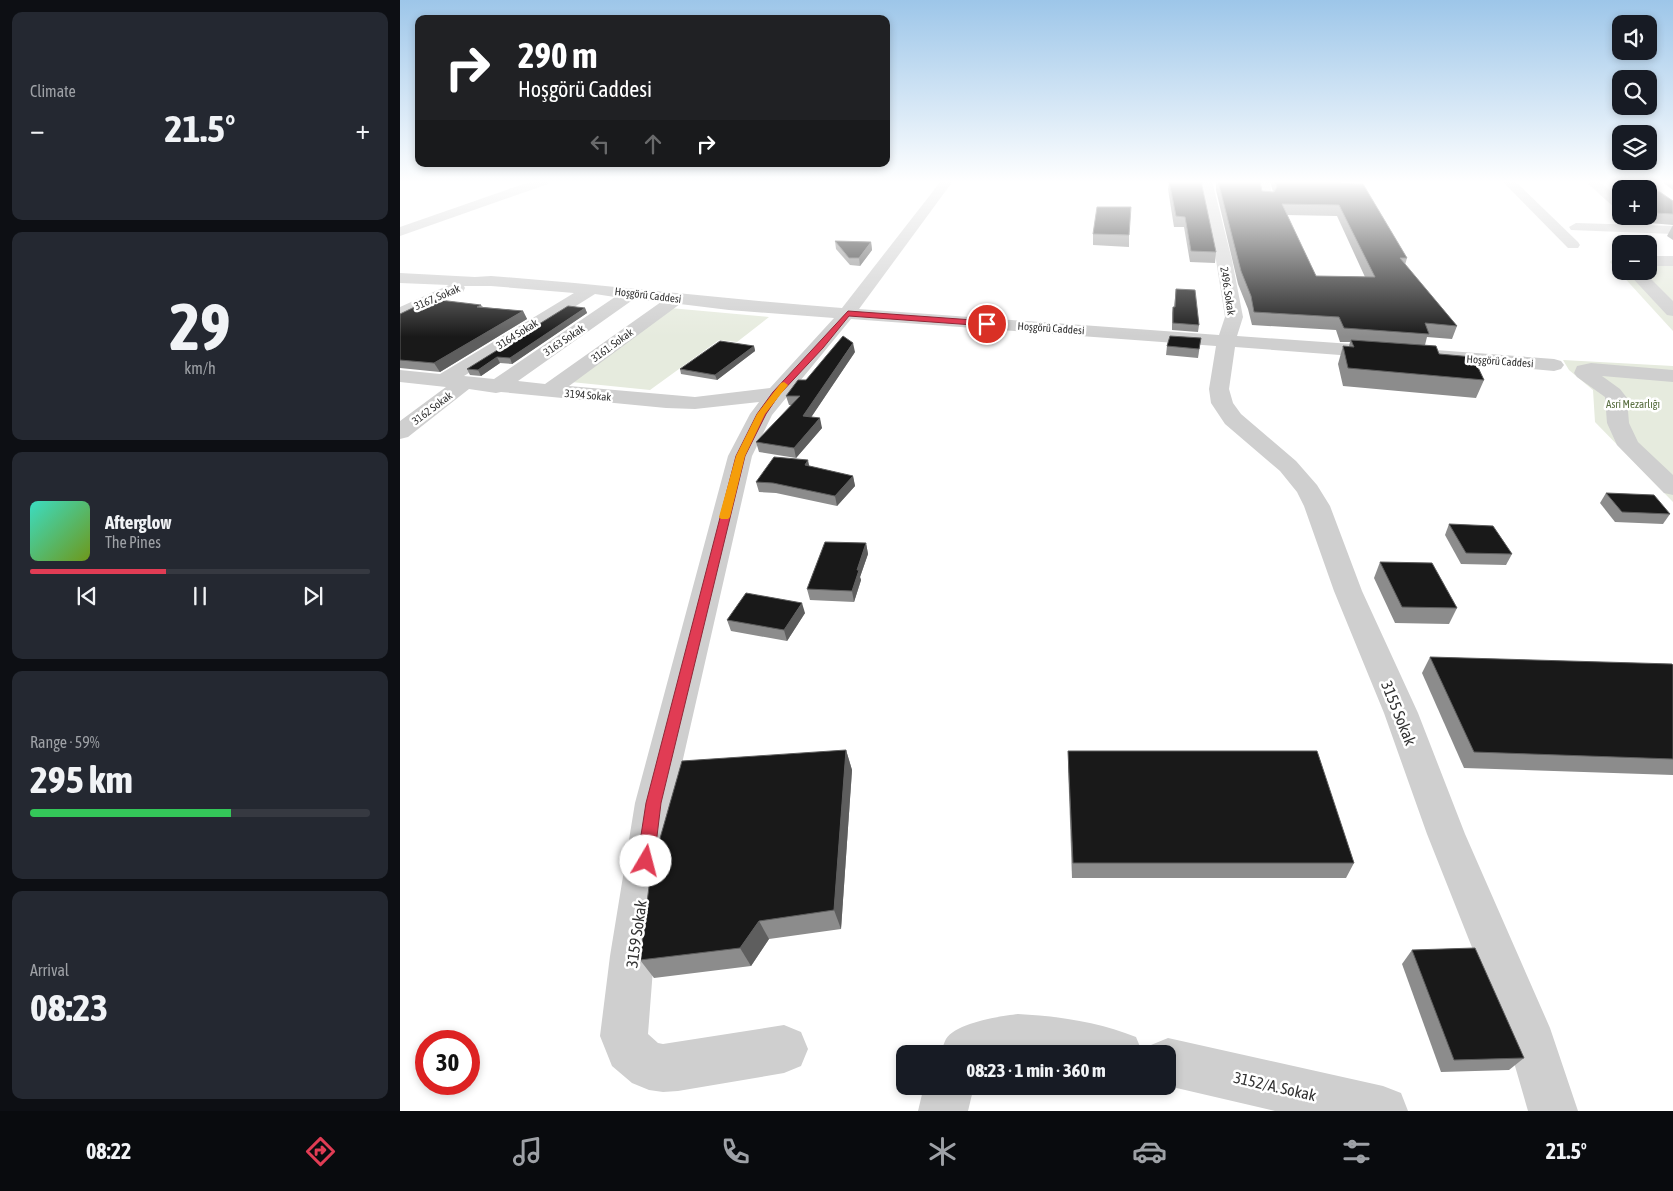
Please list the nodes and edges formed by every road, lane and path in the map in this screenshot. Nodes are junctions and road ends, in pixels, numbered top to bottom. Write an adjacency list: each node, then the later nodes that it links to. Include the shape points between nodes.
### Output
1 (908, 233): 15 (street, 3159 Sokak)
2 (1218, 233): 16 (street, 2496. Sokak, via 1234,317)
3 (1561, 233): 4 (street)
4 (1573, 245)
5 (1657, 261): 6 (street)
6 (1673, 261)
7 (400, 278): 9 (street, Hoşgörü Caddesi)
8 (1644, 280): 13 (street)
9 (475, 282): 10 (street, Hoşgörü Caddesi); 14 (street, 3167. Sokak)
10 (592, 289): 11 (street, Hoşgörü Caddesi); 22 (street, 3164 Sokak)
11 (632, 293): 12 (street, Hoşgörü Caddesi); 24 (street, 3163 Sokak)
12 (676, 299): 15 (street, Hoşgörü Caddesi); 25 (street, 3161. Sokak)
13 (1669, 304)
14 (400, 313)
15 (848, 313): 16 (street, Hoşgörü Caddesi); 26 (street, 3159 Sokak)
16 (1226, 341): 17 (street, Hoşgörü Caddesi); 37 (street, 3155 Sokak, via 1219,389 1222,403 1233,420 1288,466 1317,506 1348,591 1401,713 1446,834 1527,1028)
17 (1395, 353)
18 (1415, 355): 19 (street, Hoşgörü Caddesi)
19 (1554, 365)
20 (400, 376): 22 (street, 3194 Sokak)
21 (1673, 376): 28 (street, via 1584,370 1616,398 1618,423 1628,445)
22 (442, 381): 23 (street, 3194 Sokak)
23 (464, 383): 24 (street, 3194 Sokak); 27 (street, 3162 Sokak)
24 (496, 387): 25 (street, 3194 Sokak)
25 (549, 391): 26 (street, 3194 Sokak, via 695,403)
26 (776, 394): 32 (street, 3159 Sokak, via 761,414 740,456 654,803 624,1036 638,1058 649,1066 663,1068)
27 (400, 432)
28 (1663, 468): 29 (street)
29 (1673, 488)
30 (979, 1045): 31 (street, via 1006,1037)
31 (1068, 1045)
32 (784, 1049)
33 (1176, 1064): 36 (street, 3152/A. Sokak)
34 (947, 1095): 35 (street)
35 (943, 1111)
36 (1383, 1111)
37 (1552, 1111)

